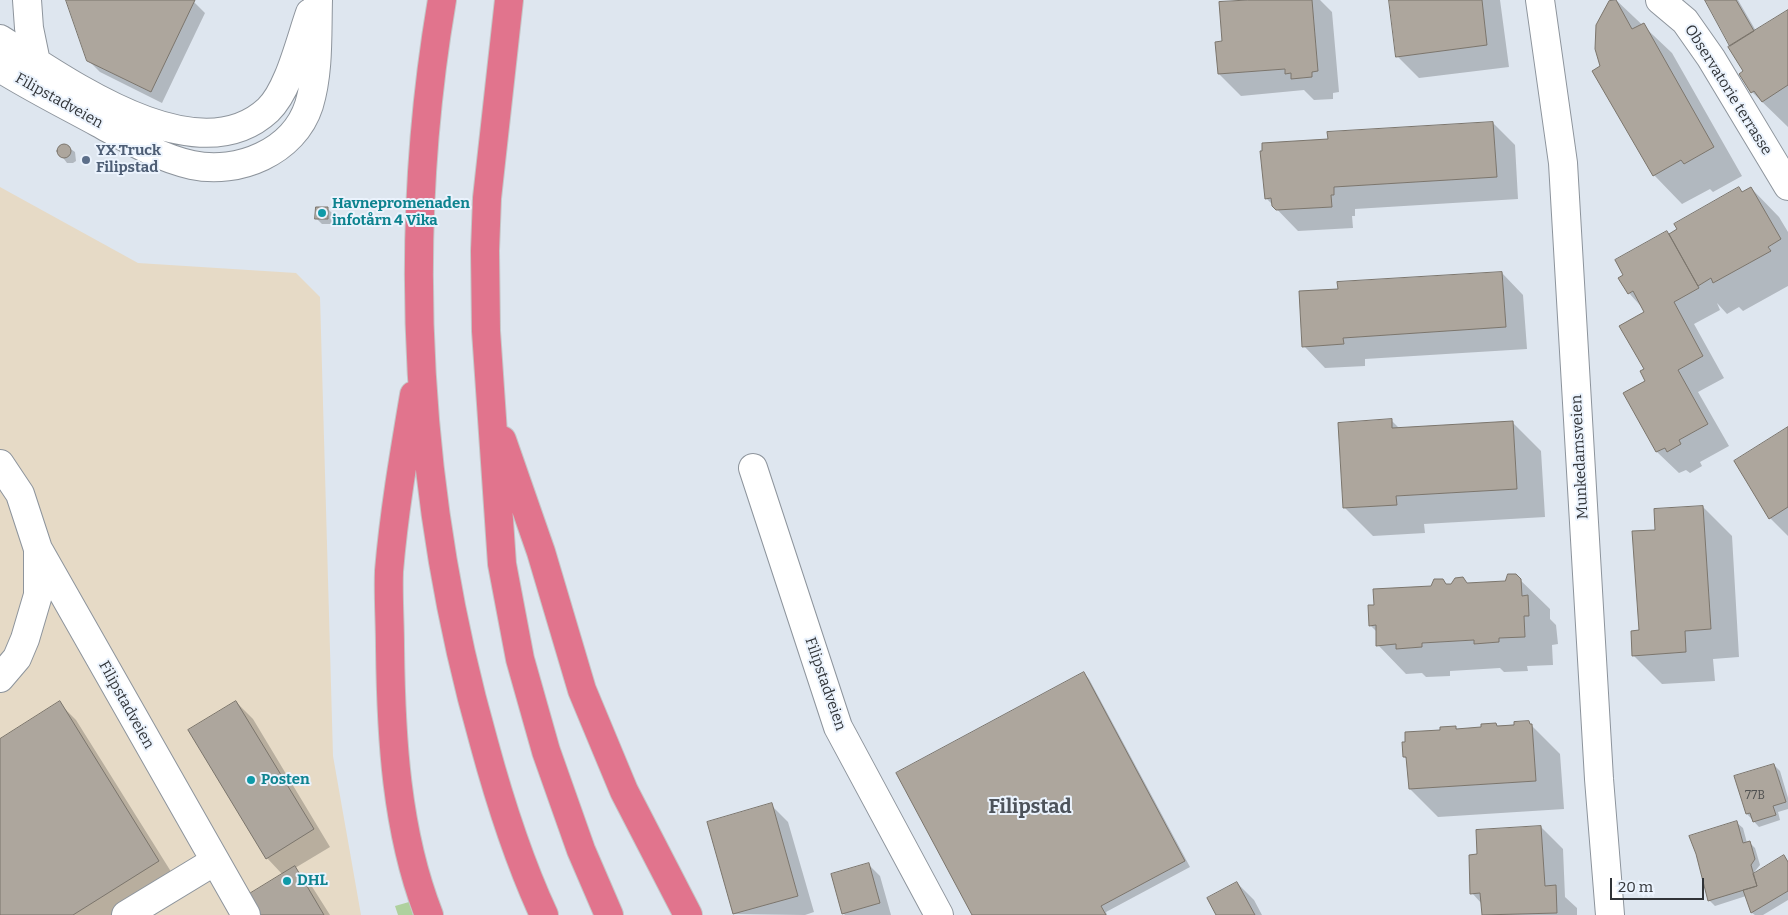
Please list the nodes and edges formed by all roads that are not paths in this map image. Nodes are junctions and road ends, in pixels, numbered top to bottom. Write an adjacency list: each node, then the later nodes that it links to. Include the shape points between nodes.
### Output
1 (27, 0): 9 (street)
2 (314, 0): 9 (street, Filipstadveien, via 281,92 268,110 238,128 216,133 163,126 131,115)
3 (318, 0): 10 (street, Filipstadveien, via 315,74 308,106 295,133 273,151 245,164 192,166 158,154)
4 (442, 0): 12 (highway, via 420,226)
5 (509, 0): 13 (highway, via 487,198 486,331)
6 (1540, 0): 26 (street, Munkedamsveien, via 1563,163)
7 (1660, 0): 11 (street, Observatorie terrasse, via 1690,28)
8 (0, 39): 9 (street, Filipstadveien)
9 (36, 62)
10 (0, 68)
11 (1788, 186)
12 (421, 359): 21 (highway, via 400,478 389,573 391,691 400,794 414,866); 22 (highway, via 430,470 456,638 494,780 523,870)
13 (490, 405): 23 (highway, via 502,564 520,659 546,751 581,850); 24 (highway, via 541,552 582,690 624,791)
14 (0, 464): 16 (street, Filipstadveien, via 20,494)
15 (753, 468): 25 (street, Filipstadveien, via 838,727)
16 (38, 549): 17 (street, Filipstadveien, via 38,596 17,658); 18 (street, Filipstadveien)
17 (0, 678)
18 (215, 861): 19 (street); 20 (street, Filipstadveien)
19 (126, 915)
20 (246, 915)
21 (429, 915)
22 (544, 915)
23 (609, 915)
24 (688, 915)
25 (939, 915)
26 (1610, 915)

